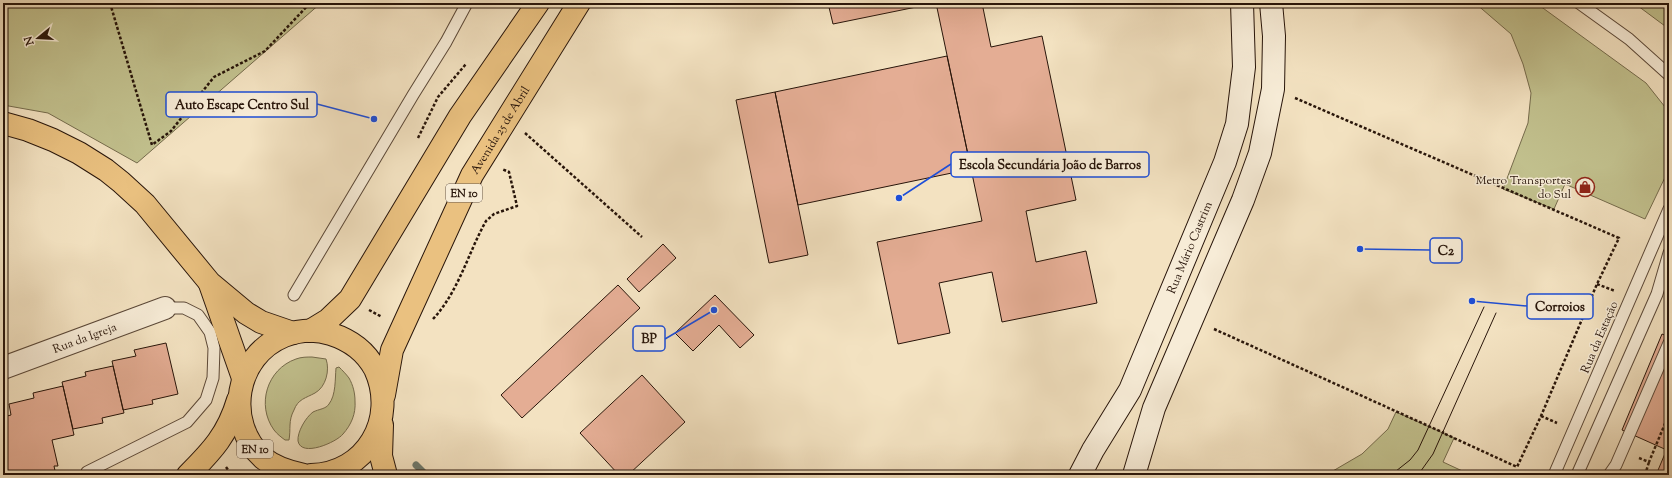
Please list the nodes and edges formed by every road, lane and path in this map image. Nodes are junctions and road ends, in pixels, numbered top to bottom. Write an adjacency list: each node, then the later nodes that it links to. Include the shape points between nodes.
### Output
1 (110, 3): 2 (path, via 152,145 171,131 214,77 265,51)
2 (310, 3)
3 (467, 3): 18 (lane)
4 (538, 3): 21 (main road, via 460,116 350,299 328,320)
5 (579, 3): 26 (main road, Avenida 25 de Abril / EN 10, via 472,175 392,350)
6 (1242, 3): 36 (street, Rua Mário Castrim, via 1244,67 1237,124 1225,162 1130,390)
7 (1271, 3): 10 (street, via 1274,36)
8 (1579, 3): 9 (lane, via 1629,39)
9 (1669, 75)
10 (1273, 89): 27 (path, via 1619,238 1516,467); 37 (street, via 1256,167 1154,408)
11 (3, 123): 17 (main road, via 53,140 92,161 116,178 154,214)
12 (524, 132): 15 (path)
13 (500, 166): 20 (path, via 503,171 509,172 517,206 494,214 486,221 453,292)
14 (1669, 209): 38 (lane, Rua da Estação)
15 (642, 237)
16 (1669, 253): 39 (lane, via 1657,294)
17 (210, 283): 21 (main road, via 261,322); 24 (main road)
18 (294, 295)
19 (165, 308): 23 (street, Rua da Igreja); 30 (lane, via 184,308 198,315 210,332 214,348 213,378 206,400 186,422 87,472)
20 (428, 324)
21 (301, 332): 24 (main road, via 276,339 262,349 251,362); 26 (main road, via 325,332 354,345 365,355 377,376)
22 (1669, 343): 40 (lane, via 1616,465)
23 (3, 368)
24 (241, 386): 31 (main road, via 233,418 225,433); 32 (main road, EN 10, via 239,412 252,445 276,466)
25 (1367, 398): 27 (path)
26 (383, 406): 34 (main road, EN 10, via 378,429 361,455 343,468); 35 (main road, via 381,456)
27 (1443, 433): 28 (path)
28 (1448, 435)
29 (1649, 462): 41 (path)
30 (87, 475)
31 (188, 475)
32 (304, 475)
33 (311, 475): 34 (main road, EN 10)
34 (321, 475)
35 (386, 475)
36 (1080, 475)
37 (1134, 475)
38 (1554, 475)
39 (1577, 475)
40 (1609, 475)
41 (1644, 475)

